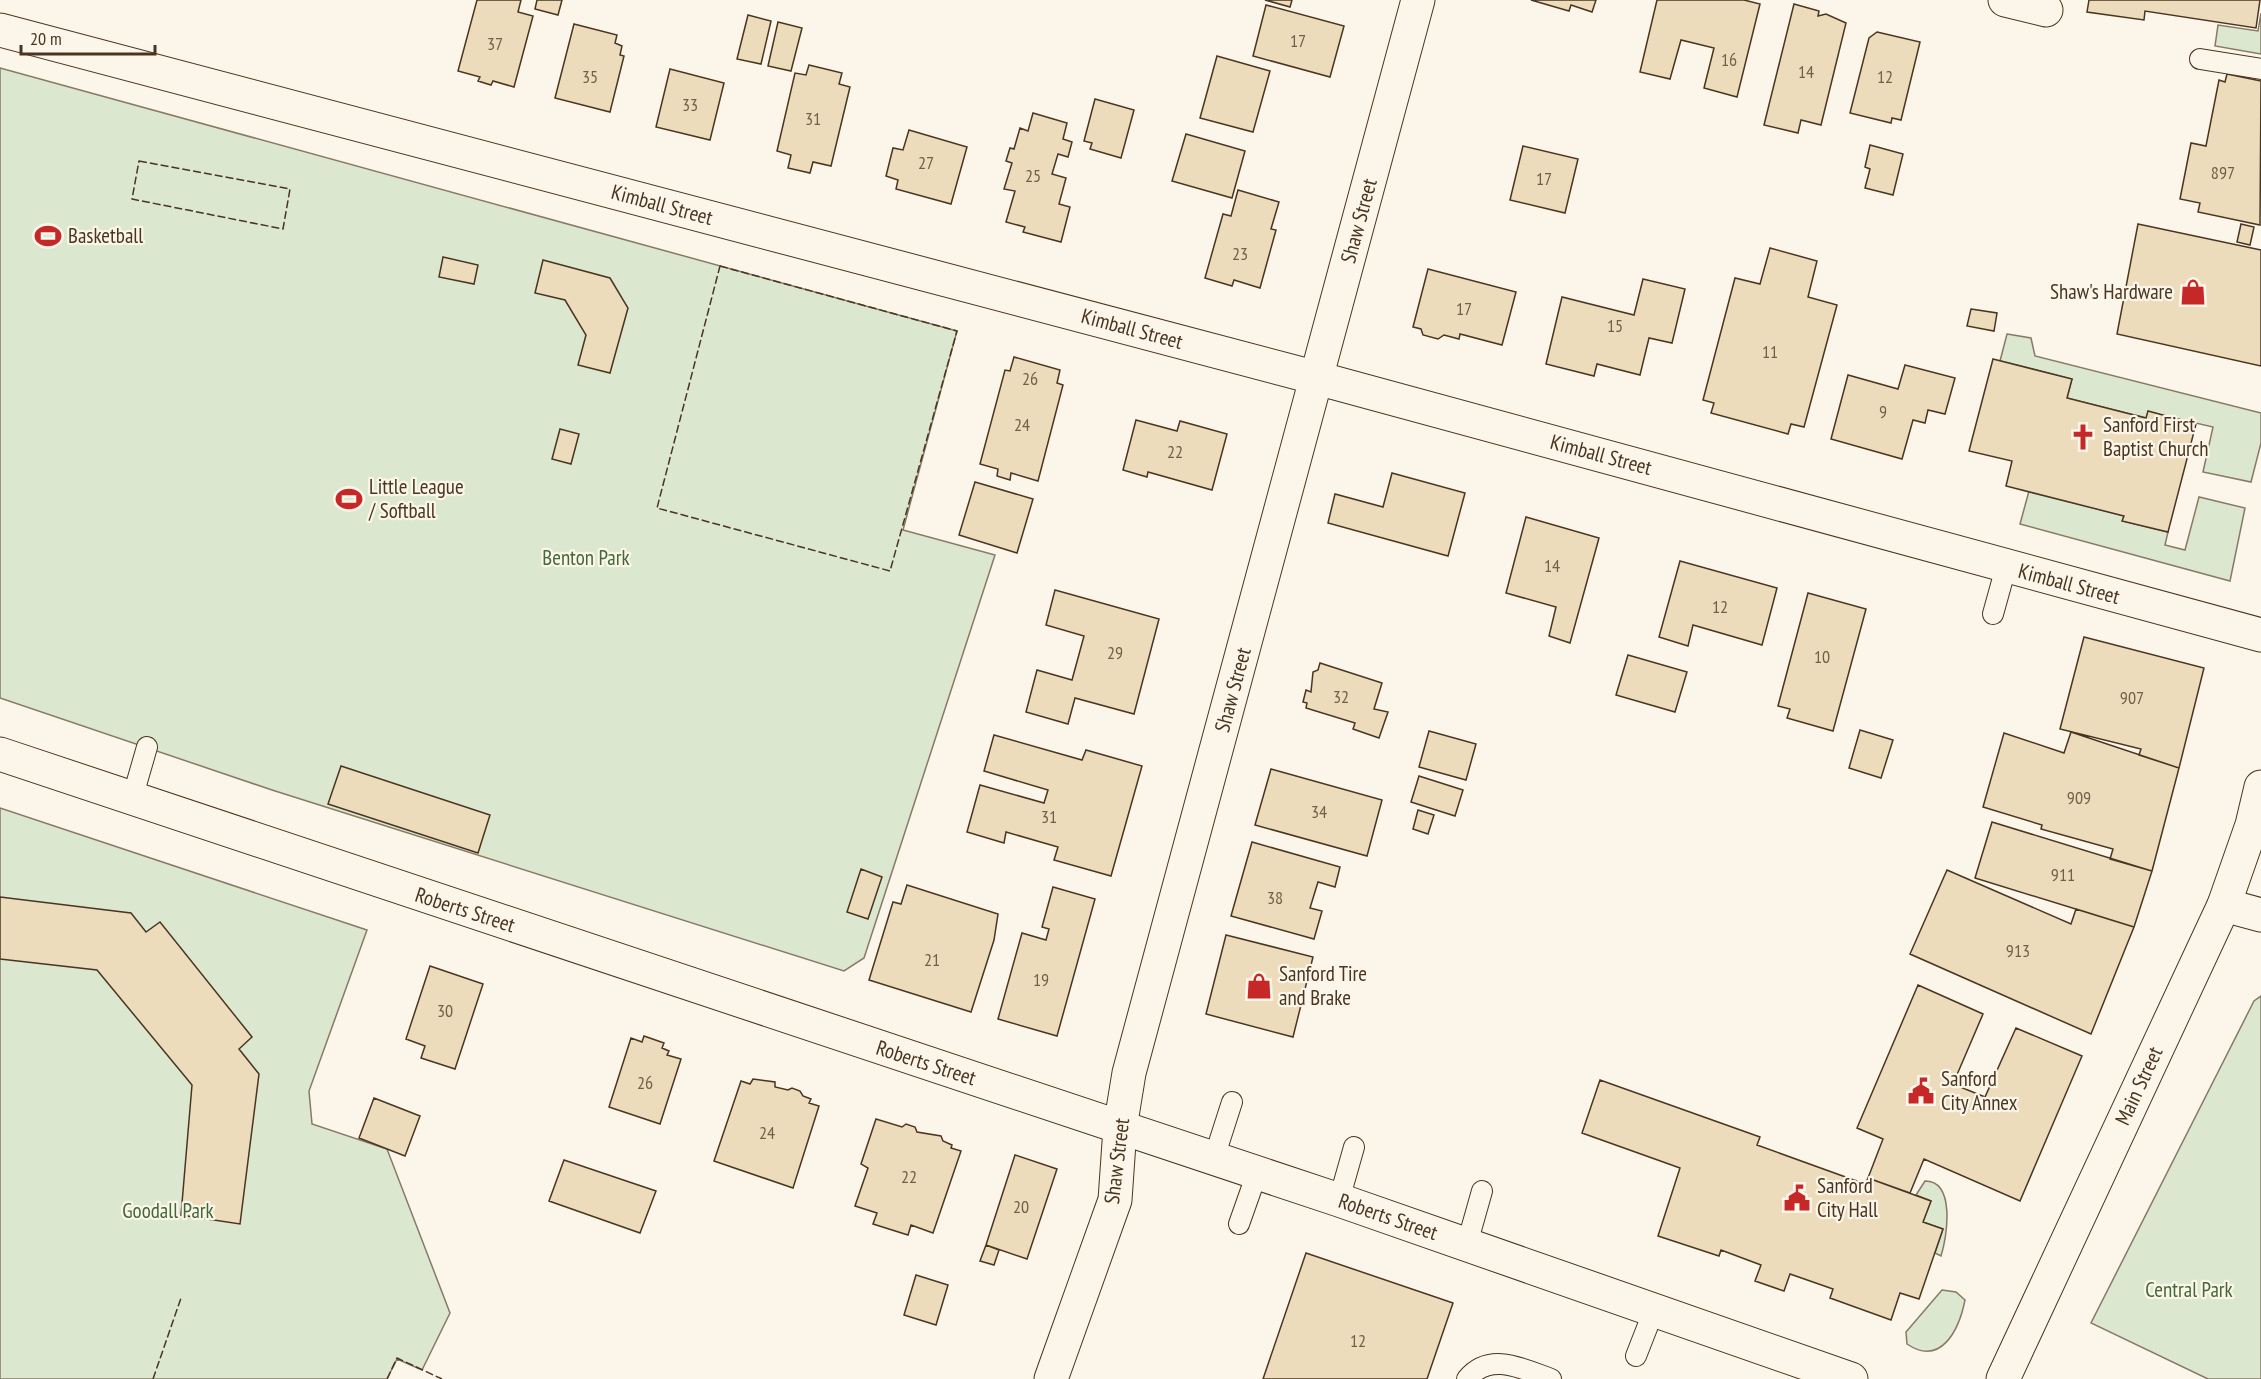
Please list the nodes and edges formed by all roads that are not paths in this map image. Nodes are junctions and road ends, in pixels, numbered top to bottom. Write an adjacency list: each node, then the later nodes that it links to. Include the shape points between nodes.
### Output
1 (1418, 0): 7 (main road, Shaw Street)
2 (2005, 0): 3 (main road)
3 (2046, 10)
4 (0, 30): 7 (main road, Kimball Street)
5 (2200, 59): 6 (lane)
6 (2261, 69)
7 (1317, 378): 8 (main road, Kimball Street); 19 (main road, Shaw Street, via 1129,1073)
8 (2006, 567): 9 (lane); 10 (main road, Kimball Street)
9 (1993, 614)
10 (2261, 635)
11 (147, 747): 14 (lane)
12 (0, 754): 14 (main road, Roberts Street)
13 (2261, 787): 15 (main road, Main Street)
14 (132, 799): 19 (main road, Roberts Street)
15 (2257, 827): 16 (main road, Main Street)
16 (2224, 905): 17 (main road); 33 (main road, Main Street)
17 (2261, 915)
18 (1232, 1102): 21 (lane)
19 (1120, 1128): 21 (main road, Roberts Street); 29 (main road, Shaw Street, via 1115,1200)
20 (1354, 1147): 24 (lane)
21 (1214, 1158): 22 (main road, Roberts Street)
22 (1257, 1173): 24 (main road, Roberts Street); 25 (lane)
23 (1482, 1191): 26 (lane)
24 (1339, 1200): 26 (main road, Roberts Street)
25 (1239, 1224)
26 (1467, 1244): 27 (main road, Roberts Street)
27 (1654, 1310): 28 (lane); 32 (main road, Roberts Street)
28 (1636, 1356)
29 (1050, 1379)
30 (1467, 1379): 31 (lane, via 1498,1362)
31 (1551, 1379)
32 (1851, 1379)
33 (2003, 1379)

